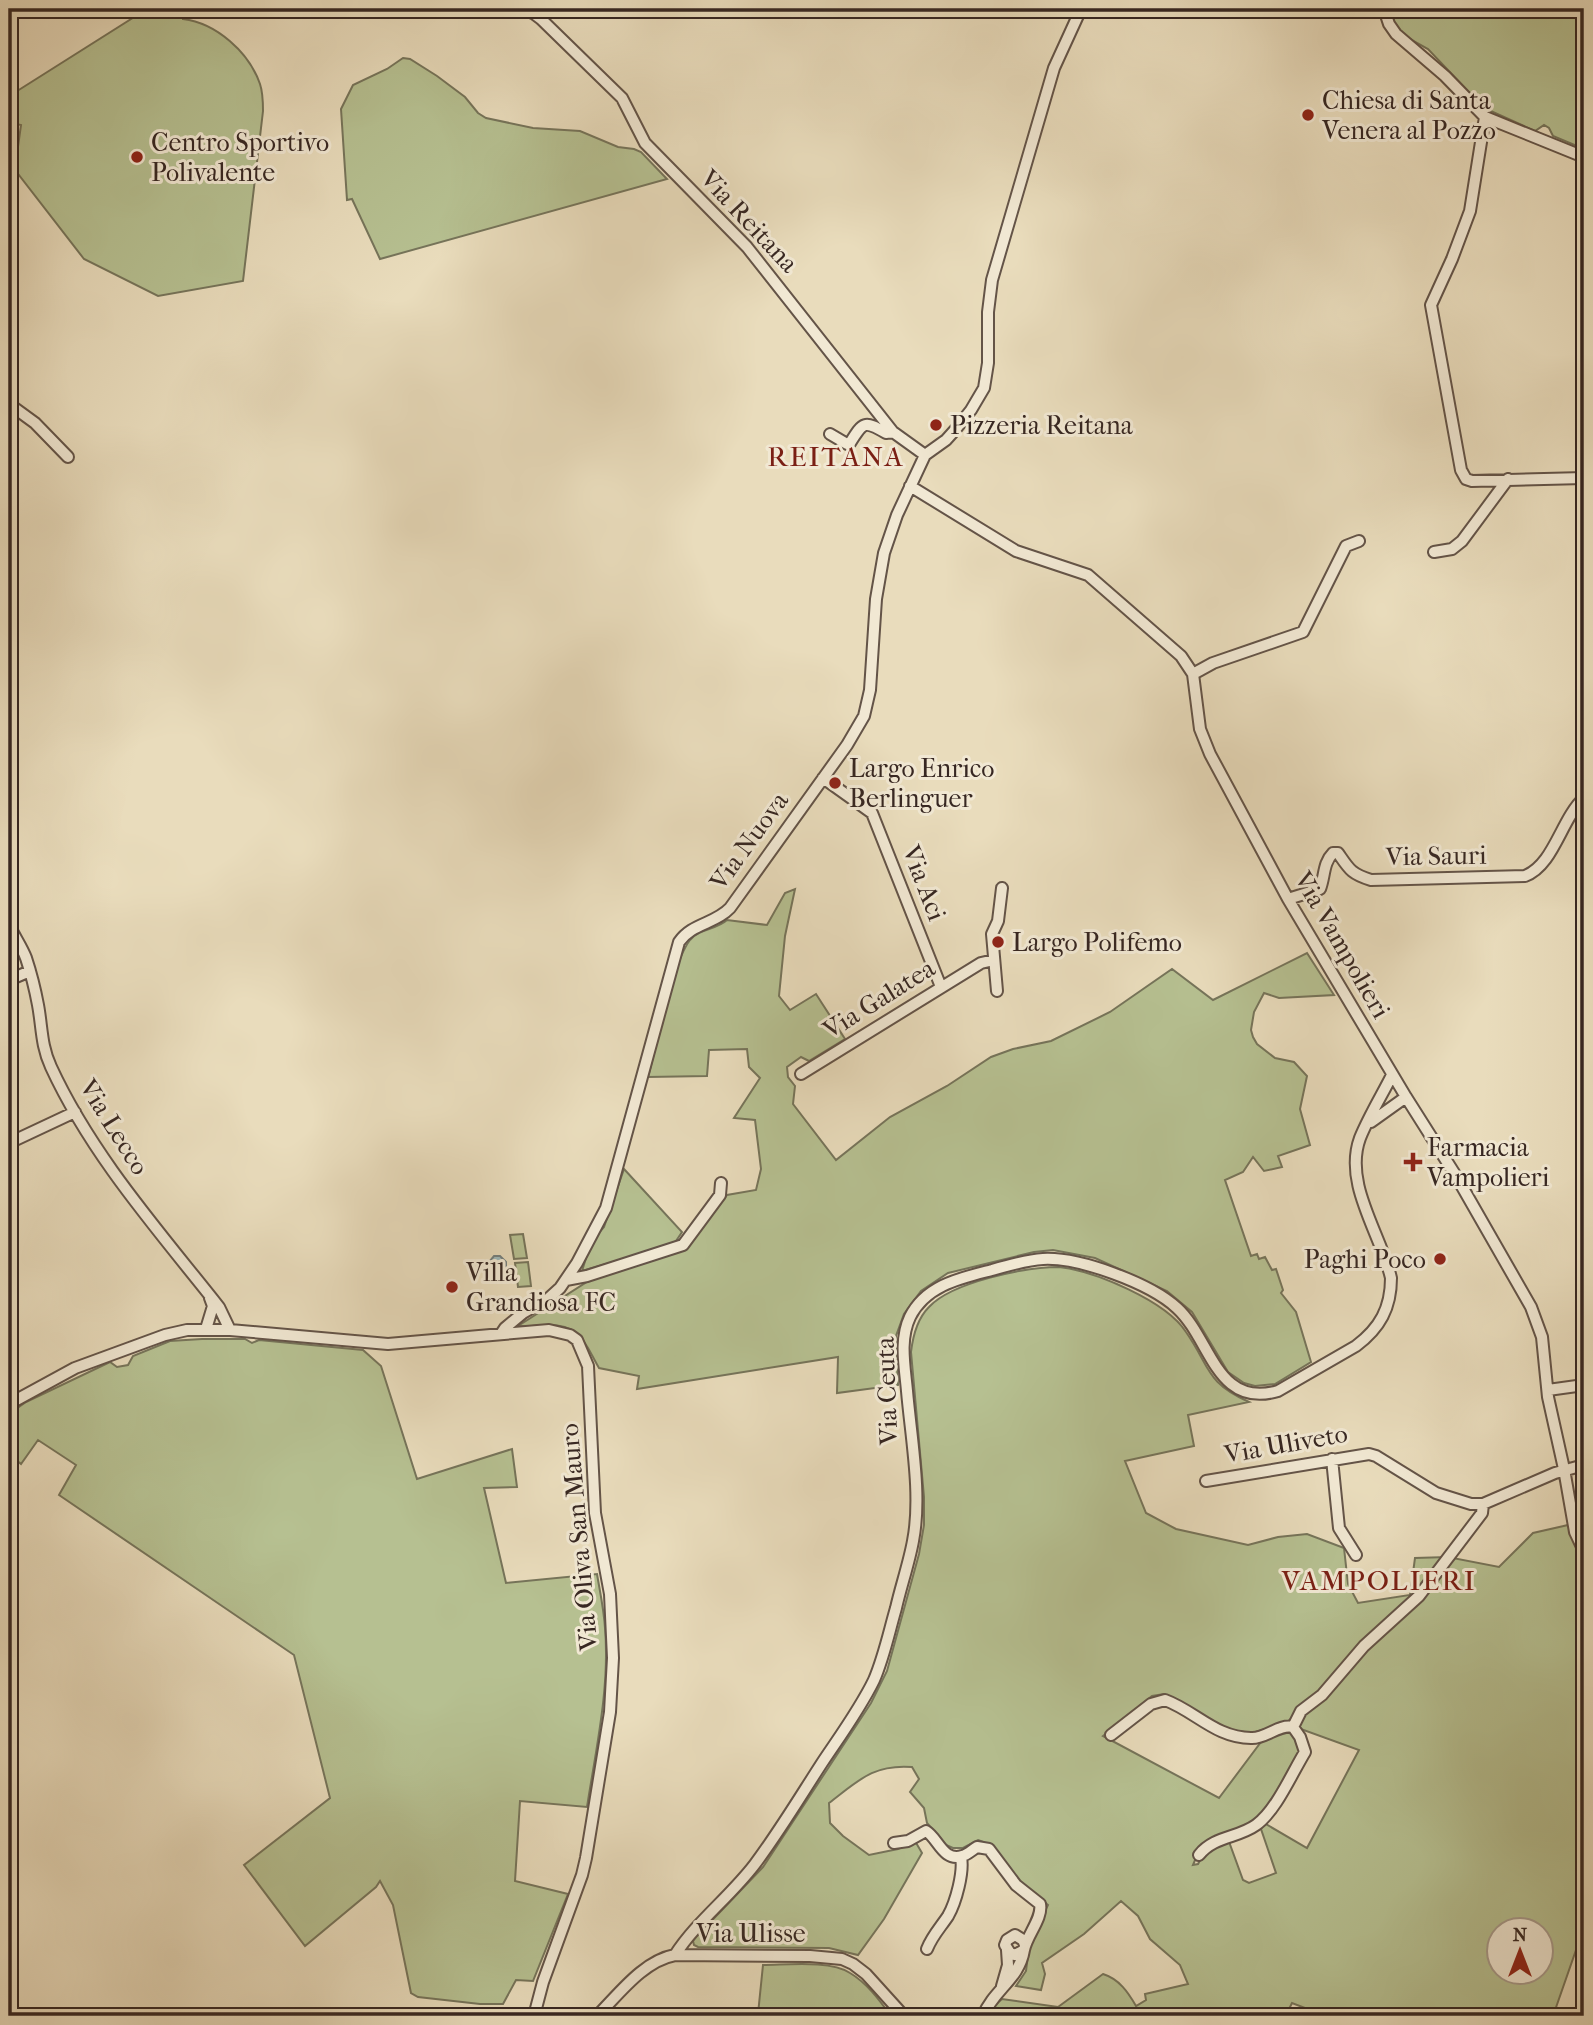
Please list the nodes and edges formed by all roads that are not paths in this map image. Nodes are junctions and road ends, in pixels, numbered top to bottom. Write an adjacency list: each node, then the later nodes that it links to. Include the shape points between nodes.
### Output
1 (521, 9): 4 (street, Via Reitana)
2 (1082, 9): 10 (street, via 1054,68 992,280 984,388 955,430)
3 (1384, 9): 5 (street, via 1396,34)
4 (540, 14): 8 (street, Via Reitana, via 622,98 645,143 747,247)
5 (1485, 117): 6 (street); 13 (street, via 1470,211 1431,313 1461,470 1472,481)
6 (1584, 158)
7 (9, 404): 11 (street)
8 (893, 432): 9 (street, via 866,424 847,444); 10 (street, Via Reitana)
9 (830, 434)
10 (925, 455): 14 (street, Via Nuova)
11 (68, 457)
12 (1584, 478): 13 (street)
13 (1508, 479): 16 (street, via 1462,541 1452,549)
14 (910, 486): 17 (street, via 1016,551 1088,575 1181,656); 18 (street, Via Nuova, via 880,572 866,709)
15 (1359, 541): 17 (street, via 1346,547 1303,632)
16 (1434, 552)
17 (1193, 674): 21 (street, Via Vampolieri, via 1198,720 1207,747)
18 (823, 778): 26 (street, Via Aci, via 872,813); 35 (street, Via Nuova, via 723,916 691,928 679,942 607,1208)
19 (1584, 798): 21 (street, Via Sauri, via 1566,819 1547,857 1525,876 1371,880 1354,874 1338,853 1333,853 1320,889)
20 (1002, 888): 23 (street, via 992,934)
21 (1288, 899): 29 (street, Via Vampolieri)
22 (9, 925): 24 (street, Via Lecco)
23 (994, 960): 26 (street, Via Galatea); 27 (street)
24 (30, 971): 25 (street); 31 (street, Via Lecco, via 41,1039)
25 (9, 980)
26 (941, 988): 28 (street, Via Galatea)
27 (996, 991)
28 (801, 1074)
29 (1392, 1075): 30 (street, Via Vampolieri); 32 (street, Via Ceuta)
30 (1406, 1097): 32 (street); 41 (street, Via Vampolieri, via 1531,1307 1542,1337)
31 (75, 1112): 33 (street); 36 (street, Via Lecco, via 119,1181)
32 (1368, 1123): 60 (street, Via Ceuta, via 1358,1148 1358,1184 1388,1267 1388,1305 1368,1337 1278,1391 1253,1394 1233,1386 1174,1305 1079,1262 1053,1258 1021,1262 952,1281 919,1304 907,1325 903,1352 916,1496 914,1531 879,1668 756,1864)
33 (9, 1143)
34 (721, 1183): 35 (street, via 720,1195 683,1245)
35 (566, 1280): 39 (street, Via Nuova)
36 (210, 1296): 37 (street, via 213,1306); 38 (street, Via Lecco)
37 (206, 1329): 38 (street, Via Oliva San Mauro); 42 (street, Via Oliva San Mauro, via 165,1335 75,1368)
38 (230, 1330): 39 (street, Via Oliva San Mauro, via 388,1344)
39 (501, 1334): 62 (street, Via Oliva San Mauro, via 549,1330 570,1335 582,1347 590,1385 595,1513 613,1621 610,1712 586,1858)
40 (1584, 1385): 41 (street)
41 (1548, 1390): 45 (street, Via Vampolieri)
42 (9, 1404)
43 (1332, 1459): 46 (street, Via Uliveto); 47 (street, Via Uliveto, via 1376,1456 1456,1502); 49 (street, via 1339,1528)
44 (1584, 1465): 45 (street)
45 (1564, 1469): 47 (street); 48 (street, Via Vampolieri, via 1575,1532)
46 (1206, 1481)
47 (1483, 1504): 50 (street, via 1482,1513 1419,1596 1301,1711)
48 (1584, 1551)
49 (1356, 1555)
50 (1293, 1727): 51 (street, via 1262,1737 1233,1736 1165,1700 1151,1704); 53 (street, via 1305,1752 1265,1817 1251,1828 1211,1844)
51 (1111, 1735)
52 (894, 1843): 54 (street, via 926,1830 945,1853)
53 (1199, 1856)
54 (961, 1857): 55 (street, via 976,1847 989,1849 1016,1885 1040,1904); 58 (street, via 963,1874 951,1910)
55 (1036, 1921): 56 (street); 57 (street)
56 (1015, 1935): 57 (street); 59 (street, via 1007,1940)
57 (1024, 1947): 59 (street, via 1015,1955); 61 (street, via 1019,1968)
58 (927, 1950)
59 (1007, 1950): 61 (street)
60 (675, 1955): 63 (street, Via Ulisse, via 650,1964); 64 (street, Via Ulisse, via 842,1959 866,1973)
61 (1002, 1986): 65 (street)
62 (534, 2016)
63 (597, 2016)
64 (904, 2016)
65 (982, 2016)

